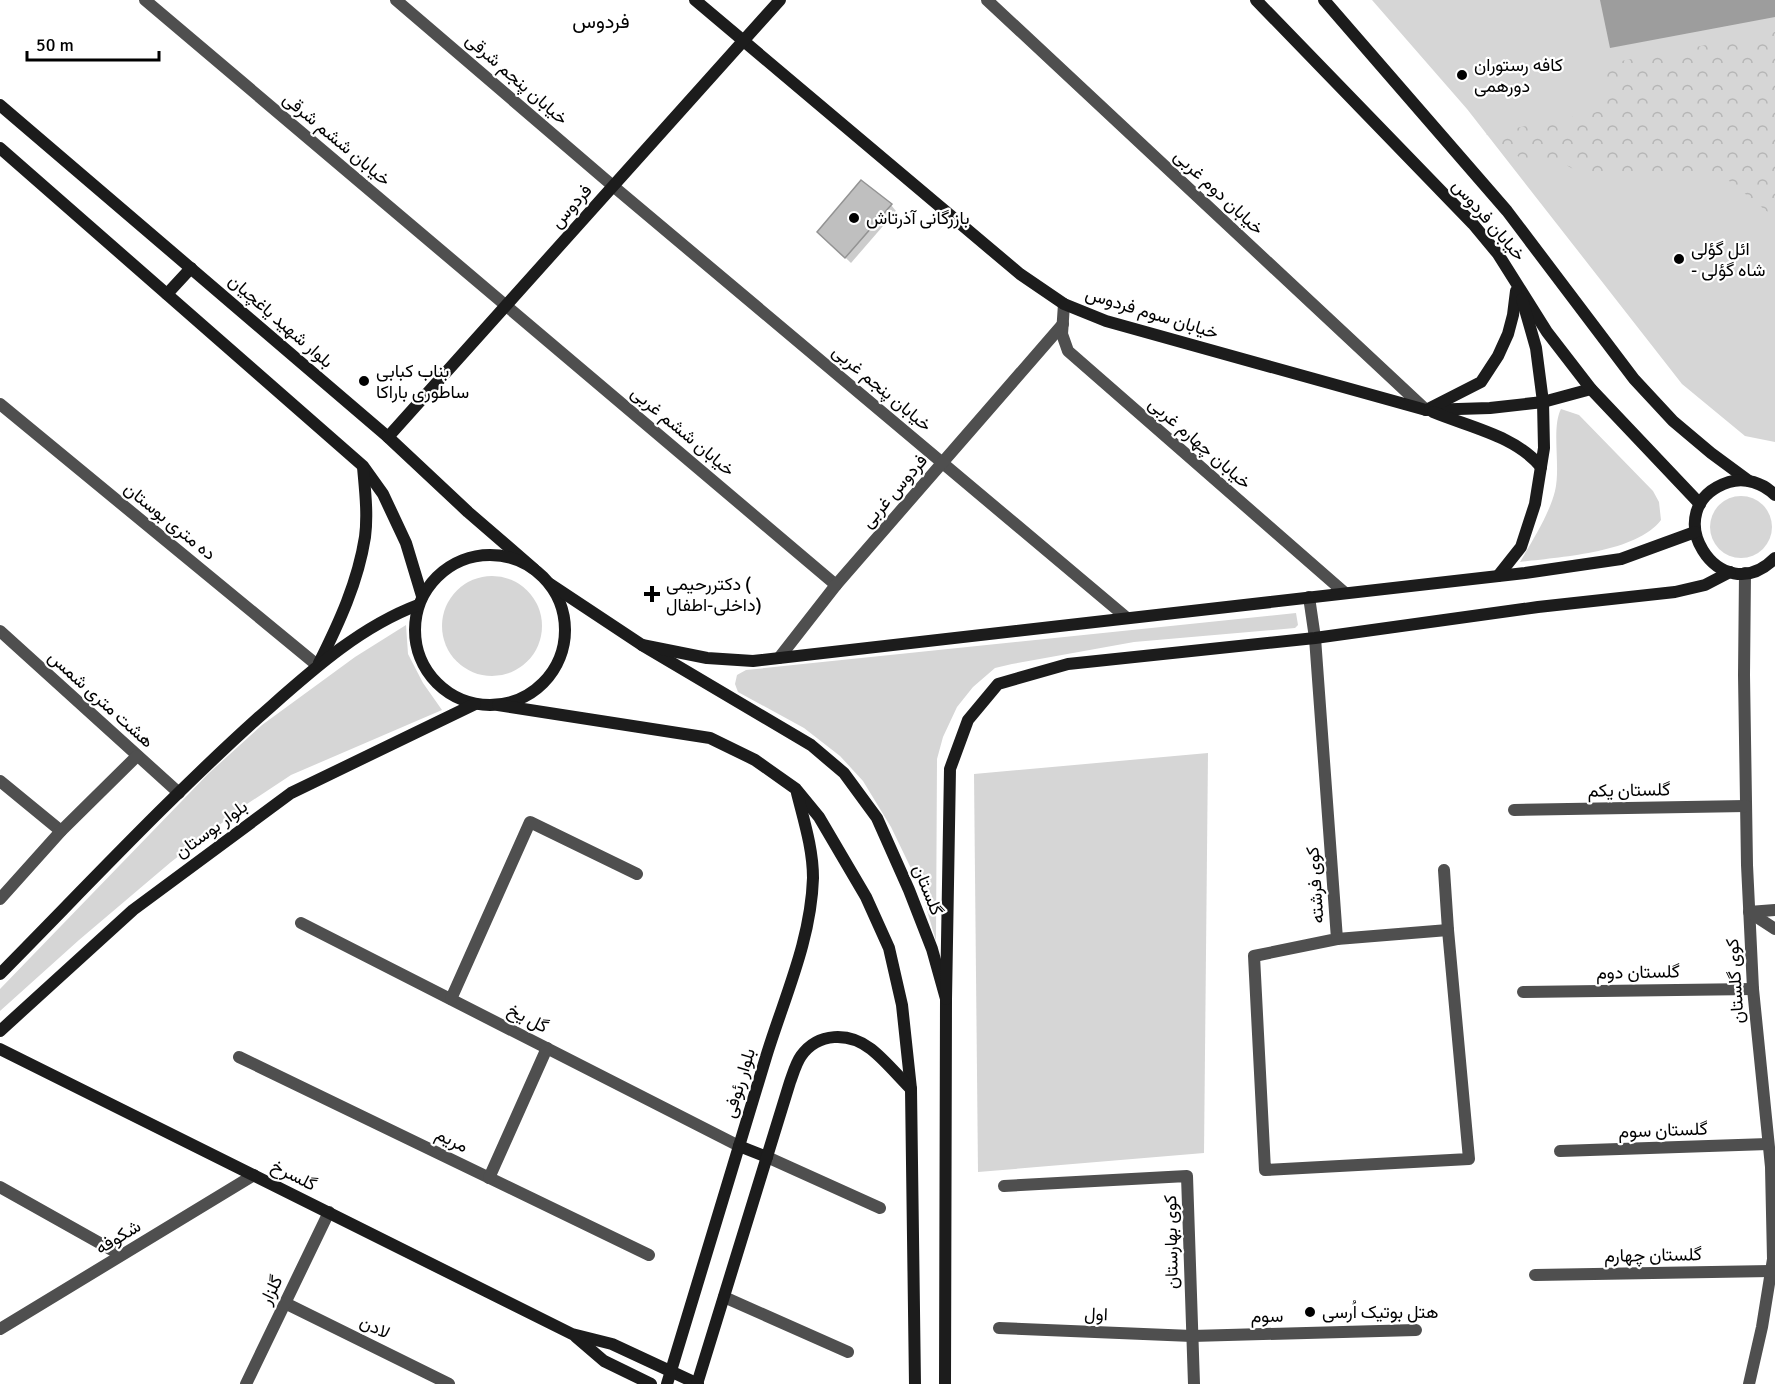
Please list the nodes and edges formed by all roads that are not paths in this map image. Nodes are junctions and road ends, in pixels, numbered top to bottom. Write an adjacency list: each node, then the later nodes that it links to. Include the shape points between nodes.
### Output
1 (145, 0): 16 (street, خیابان ششم شرقی)
2 (396, 0): 11 (street, خیابان پنجم شرقی)
3 (695, 0): 8 (main road, خیابان سوم فردوس)
4 (780, 0): 8 (main road, فردوس)
5 (987, 0): 21 (street, خیابان دوم غربی)
6 (1256, 0): 13 (main road, خیابان فردوس, via 1473,224)
7 (1324, 0): 26 (main road, خیابان فردوس, via 1507,211 1634,379 1673,421)
8 (744, 41): 11 (main road, فردوس); 15 (main road, خیابان سوم فردوس, via 1020,274)
9 (0, 105): 12 (main road, بلوار شهید یاغچیان)
10 (0, 148): 14 (main road)
11 (613, 186): 16 (main road, فردوس); 23 (street, خیابان پنجم غربی)
12 (191, 268): 14 (main road); 22 (main road, بلوار شهید یاغچیان)
13 (1516, 281): 18 (main road, خیابان فردوس, via 1547,332); 19 (main road, via 1536,348); 21 (main road, via 1508,334 1481,382)
14 (167, 294): 24 (main road)
15 (1064, 304): 17 (street, خیابان چهارم غربی); 21 (main road, خیابان سوم فردوس, via 1140,331)
16 (506, 305): 22 (main road, فردوس); 38 (street, خیابان ششم غربی)
17 (1063, 324): 23 (street, فردوس غربی); 39 (street, خیابان چهارم غربی, via 1068,351)
18 (1590, 389): 19 (main road, خیابان سوم فردوس); 30 (main road, خیابان فردوس)
19 (1543, 402): 21 (main road, خیابان سوم فردوس); 25 (main road)
20 (0, 404): 47 (street, ده متری بوستان)
21 (1426, 410): 25 (main road, via 1502,439 1531,455)
22 (388, 437): 33 (main road, بلوار شهید یاغچیان)
23 (943, 462): 38 (street, فردوس غربی); 42 (street, خیابان پنجم غربی)
24 (363, 466): 41 (main road, via 383,494 406,543); 47 (main road, via 365,536 338,625)
25 (1541, 467): 36 (main road, via 1535,504 1521,547)
26 (1749, 481): 27 (main road); 30 (main road, via 1734,480 1721,485)
27 (1762, 485): 28 (main road); 29 (main road)
28 (1775, 486)
29 (1775, 495)
30 (1700, 504): 31 (main road)
31 (1695, 532): 34 (main road, via 1706,557); 36 (main road, via 1621,559)
32 (1775, 558): 35 (main road)
33 (534, 569): 37 (main road); 41 (main road, via 494,554 472,556 435,578)
34 (1730, 572): 35 (main road); 44 (main road, via 1705,585 1675,591)
35 (1746, 573): 54 (street, کوی گلستان)
36 (1498, 576): 39 (main road)
37 (550, 584): 45 (main road, گلستان); 49 (main road, via 561,604 566,626 564,649 555,670 540,687 521,699)
38 (836, 585): 46 (street, فردوس غربی)
39 (1345, 593): 40 (main road)
40 (1309, 597): 42 (main road); 44 (street, کوی فرشته)
41 (420, 600): 47 (main road); 48 (main road, via 414,626 416,648 424,668 446,691)
42 (1126, 618): 46 (main road)
43 (0, 631): 50 (street, هشت متری شمس)
44 (1315, 638): 65 (street, کوی فرشته); 70 (main road, via 1068,663 998,684 968,720 950,769)
45 (642, 645): 46 (main road, via 707,658); 70 (main road, گلستان, via 811,745 844,773 877,818 932,949)
46 (779, 658)
47 (317, 665): 53 (main road)
48 (475, 704): 49 (main road); 71 (main road, بلوار بوستان, via 291,793 133,910)
49 (498, 705): 52 (main road, via 710,738 755,760)
50 (137, 756): 53 (street, هشت متری شمس); 56 (street)
51 (0, 781): 56 (street)
52 (796, 789): 75 (main road, via 819,817 866,897 889,948 902,1005); 77 (main road, بلوار رئوفی, via 810,840 810,913)
53 (179, 793): 66 (main road)
54 (1746, 806): 55 (street, گلستان یکم); 61 (street, کوی گلستان)
55 (1514, 810)
56 (61, 831): 59 (street)
57 (1444, 870): 64 (street)
58 (637, 874): 69 (street, via 530,822)
59 (0, 899)
60 (1775, 910): 61 (street)
61 (1749, 912): 63 (street); 67 (street, کوی گلستان)
62 (301, 922): 69 (street, گل یخ)
63 (1775, 929)
64 (1448, 930): 65 (street); 65 (street, کوی فرشته, via 1469,1159 1265,1170 1254,956)
65 (1337, 939)
66 (0, 974)
67 (1753, 988): 68 (street, گلستان دوم); 76 (street, کوی گلستان)
68 (1523, 992)
69 (451, 999): 72 (street, گل یخ)
70 (946, 999): 105 (main road, گلستان)
71 (0, 1031)
72 (547, 1048): 77 (street, گل یخ); 81 (street)
73 (0, 1049): 80 (main road, گلسرخ)
74 (239, 1057): 81 (street, مریم)
75 (911, 1089): 79 (main road, via 871,1049 853,1039 834,1036 816,1040 800,1056); 104 (main road)
76 (1768, 1144): 78 (street, گلستان سوم); 88 (street, کوی گلستان)
77 (739, 1146): 79 (main road); 98 (main road, بلوار رئوفی)
78 (1560, 1151)
79 (767, 1157): 84 (street); 90 (main road)
80 (254, 1175): 85 (main road, گلسرخ); 87 (street, شکوفه)
81 (489, 1178): 86 (street, مریم)
82 (1004, 1186): 96 (street, کوی بهارستان, via 1187,1176)
83 (0, 1187): 87 (street)
84 (880, 1208)
85 (329, 1212): 91 (street, گلزار); 95 (main road, گلسرخ)
86 (650, 1255)
87 (121, 1256): 93 (street, شکوفه)
88 (1771, 1271): 89 (street, گلستان چهارم); 107 (street, کوی گلستان)
89 (1535, 1275)
90 (724, 1297): 97 (street); 103 (main road)
91 (285, 1303): 99 (street, گلزار); 100 (street, لادن)
92 (999, 1328): 96 (street, اول)
93 (0, 1329)
94 (1416, 1330): 96 (street, سوم)
95 (572, 1334): 98 (main road, via 612,1344); 101 (main road, via 604,1361)
96 (1192, 1336): 106 (street, کوی بهارستان)
97 (848, 1352)
98 (671, 1371): 102 (main road, بلوار رئوفی); 103 (main road)
99 (246, 1384)
100 (449, 1384)
101 (651, 1384)
102 (667, 1384)
103 (698, 1384)
104 (915, 1384)
105 (945, 1384)
106 (1194, 1384)
107 (1749, 1384)

